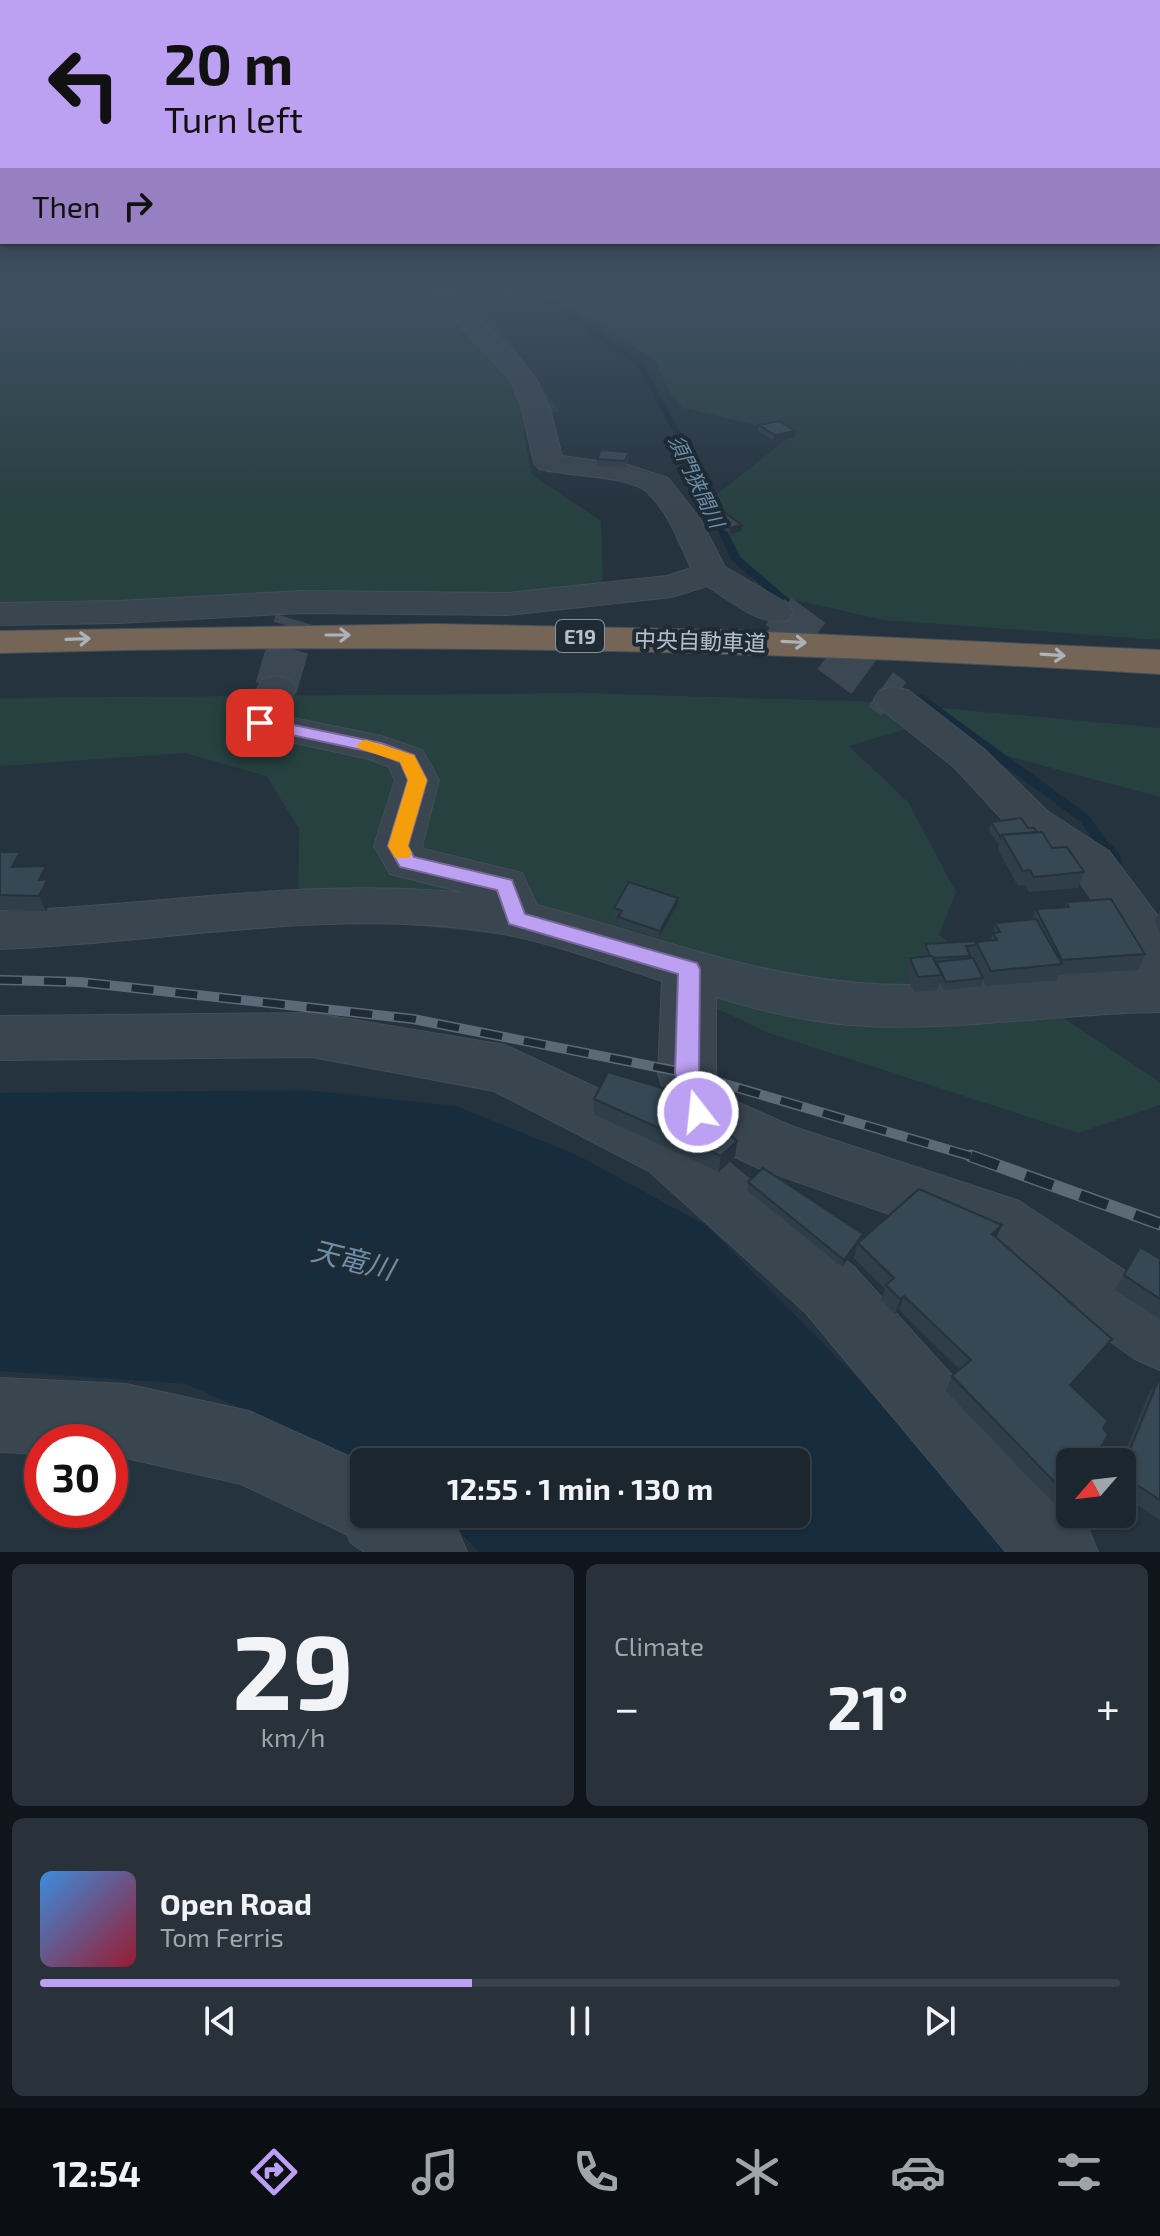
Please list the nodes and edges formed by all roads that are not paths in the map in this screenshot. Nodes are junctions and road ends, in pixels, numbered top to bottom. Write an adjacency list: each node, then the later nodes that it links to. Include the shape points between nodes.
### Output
1 (510, 365): 2 (street, via 523,379 549,463 628,474 657,484 684,519)
2 (711, 573): 3 (street); 4 (street, via 672,586 508,604)
3 (775, 612)
4 (0, 614)
5 (0, 642): 6 (highway, 中央自動車道 / E19, one-way to 6, via 162,636 552,636)
6 (1160, 662)
7 (0, 671): 9 (highway, 中央自動車道 / E19, via 550,666 753,670)
8 (276, 688): 11 (street, via 260,723 407,759 417,780 398,846 407,862 505,885)
9 (1160, 692)
10 (894, 699): 13 (street, via 969,758 1031,822 1092,863)
11 (516, 919): 12 (street, via 427,907 317,903); 14 (street)
12 (0, 930)
13 (1160, 958)
14 (689, 969): 15 (street, via 863,1005); 17 (street, via 687,1073 698,1112 780,1149 996,1222)
15 (1160, 991)
16 (0, 1038): 22 (street, via 312,1035 505,1069 671,1152 830,1290)
17 (1160, 1335)
18 (0, 1415): 19 (street, via 126,1421 249,1448)
19 (350, 1496)
20 (396, 1528): 21 (street)
21 (427, 1552)
22 (1058, 1552)

